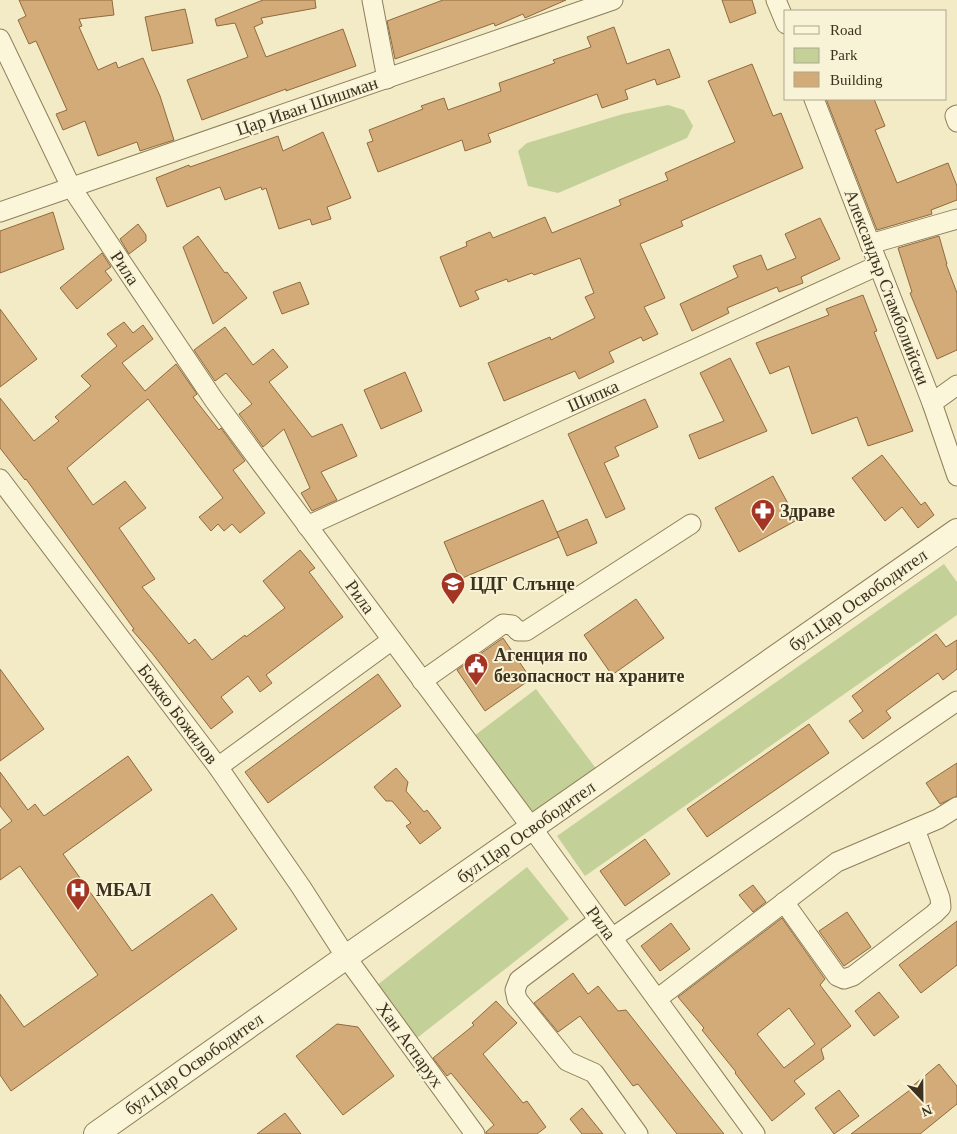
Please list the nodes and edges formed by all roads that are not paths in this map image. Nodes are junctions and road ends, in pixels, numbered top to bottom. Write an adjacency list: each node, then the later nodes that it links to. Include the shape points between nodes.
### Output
1 (372, 0): 6 (street)
2 (613, 0): 6 (street, Цар Иван Шишман)
3 (776, 0): 4 (street)
4 (784, 19)
5 (0, 39): 10 (street, Рила)
6 (387, 79): 10 (street, Цар Иван Шишман)
7 (814, 100): 13 (street, Александър Стамболийски)
8 (957, 115): 9 (street)
9 (957, 122)
10 (71, 187): 11 (street, Цар Иван Шишман); 20 (street, Рила, via 214,400)
11 (0, 212)
12 (957, 219): 13 (street)
13 (870, 244): 14 (street, Александър Стамболийски)
14 (879, 266): 16 (street, Александър Стамболийски); 20 (street, Шипка)
15 (957, 385): 16 (street)
16 (932, 403): 17 (street, Александър Стамболийски)
17 (957, 476)
18 (0, 479): 25 (street, Божко Божилов)
19 (691, 524): 23 (street, via 526,631 518,632 512,625 503,624)
20 (307, 526): 22 (street, Рила)
21 (957, 531): 27 (street, бул.Цар Освободител)
22 (392, 640): 23 (street, Рила); 25 (street)
23 (422, 681): 27 (street, Рила)
24 (957, 701): 31 (street)
25 (218, 767): 32 (street, Божко Божилов)
26 (957, 807): 28 (street)
27 (532, 828): 30 (street, Рила); 32 (street, бул.Цар Освободител)
28 (915, 829): 29 (street, via 837,862); 29 (street, via 941,906 853,976 844,979 837,976)
29 (784, 902): 33 (street)
30 (599, 920): 31 (street, Рила); 36 (street, via 519,980 515,990 517,999 567,1061 594,1073)
31 (612, 938): 33 (street, Рила)
32 (346, 957): 34 (street, бул.Цар Освободител); 35 (street, Хан Аспарух)
33 (657, 999): 37 (street, Рила)
34 (96, 1134)
35 (475, 1134)
36 (638, 1134)
37 (755, 1134)

